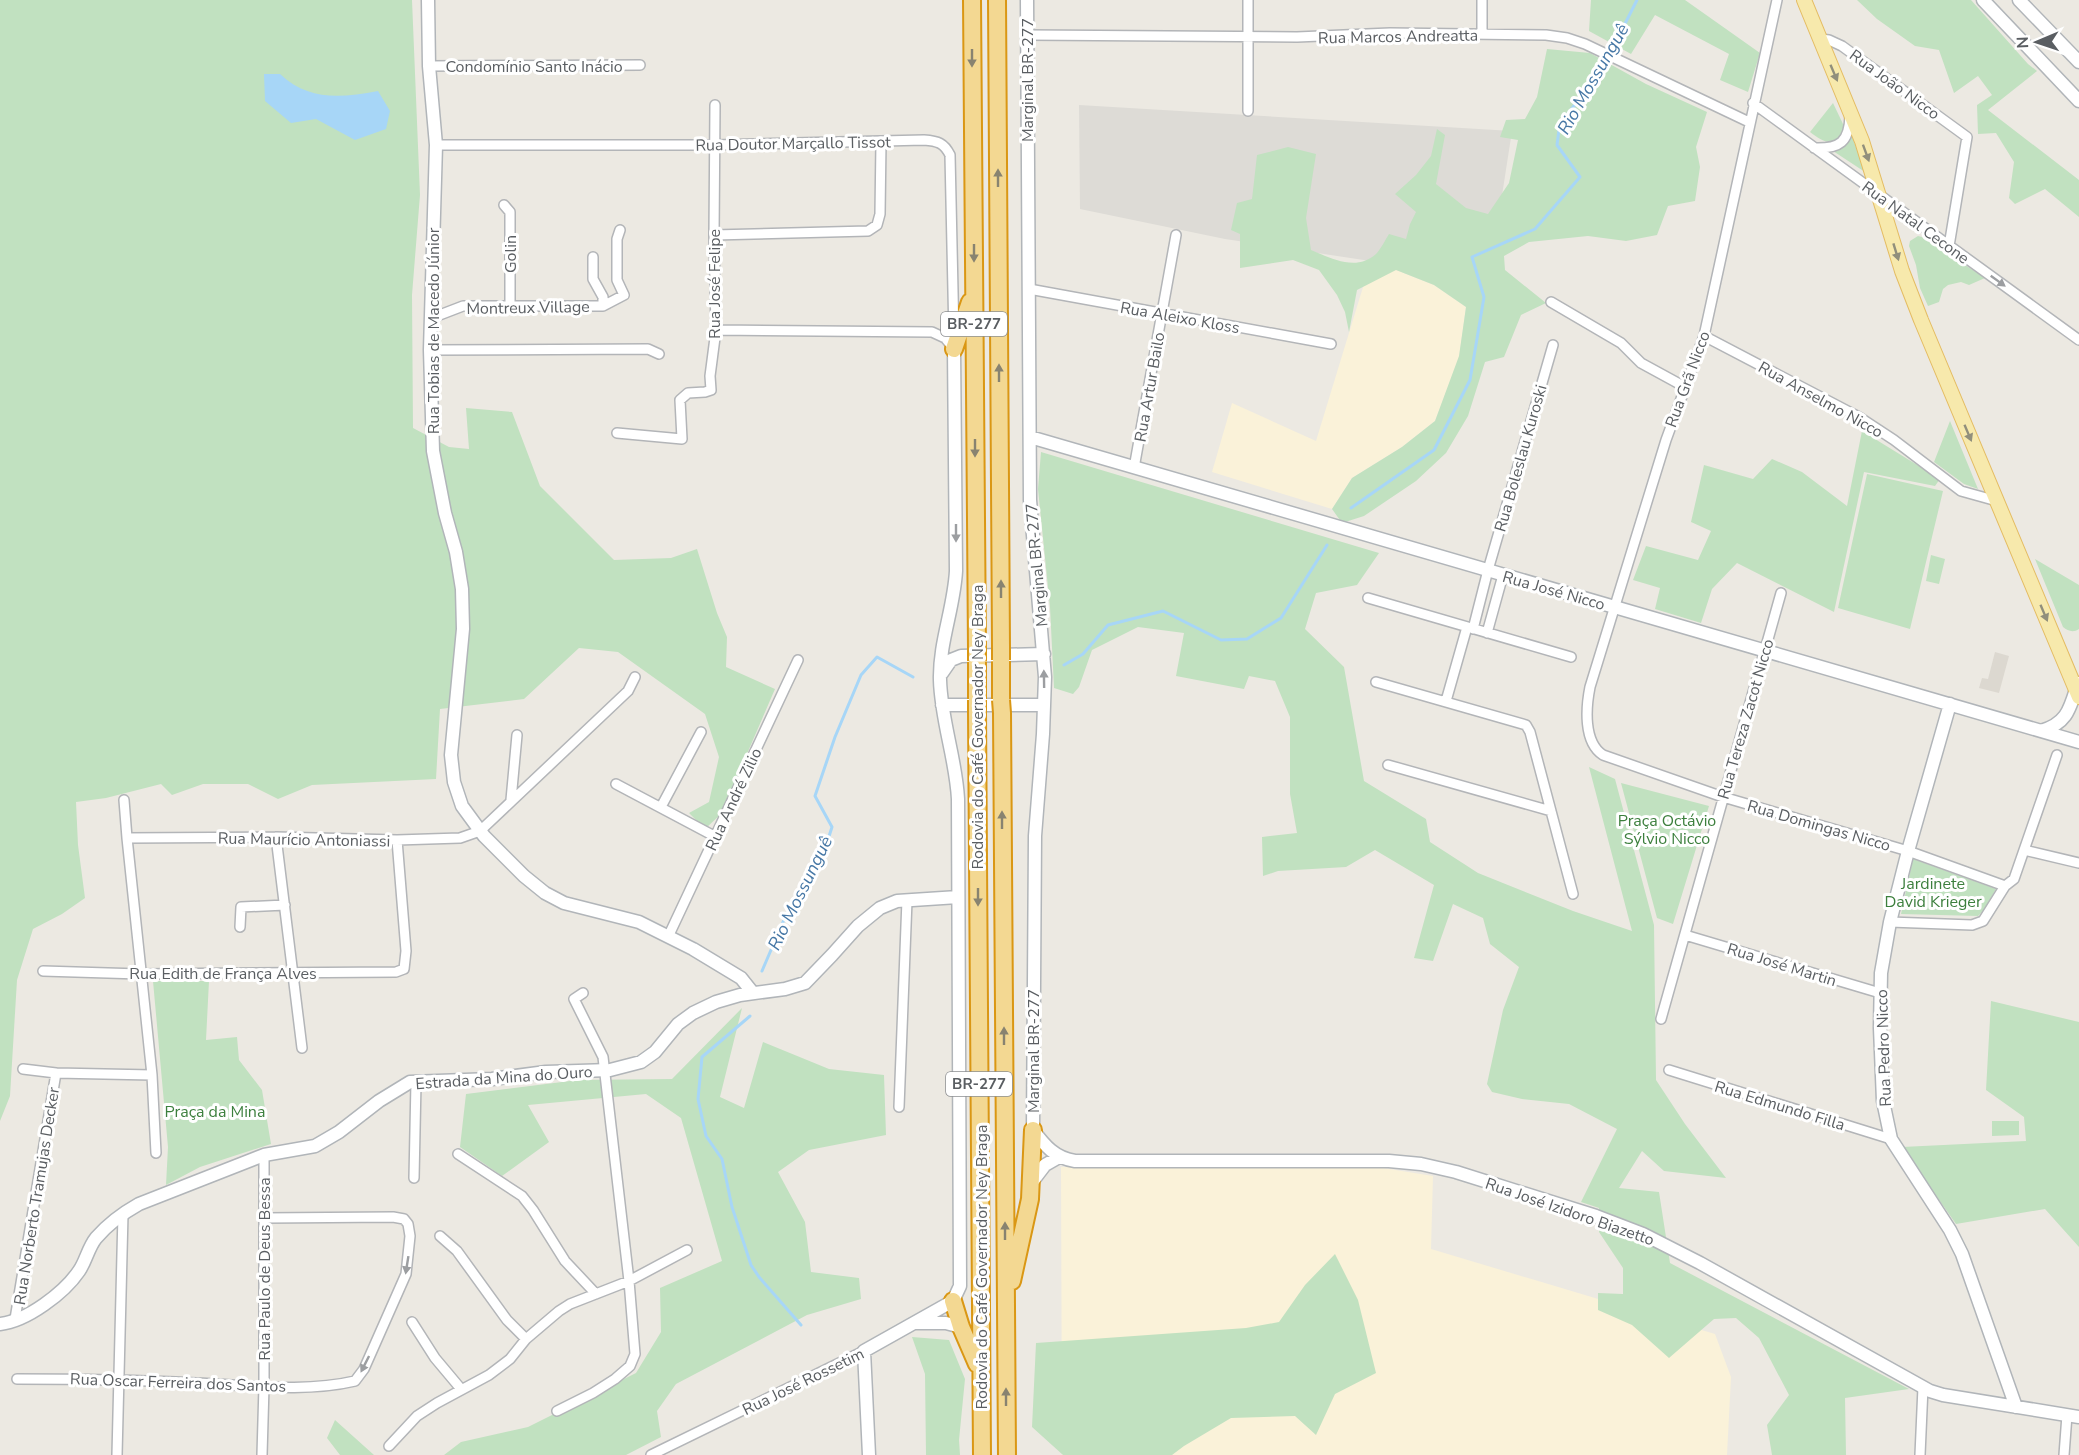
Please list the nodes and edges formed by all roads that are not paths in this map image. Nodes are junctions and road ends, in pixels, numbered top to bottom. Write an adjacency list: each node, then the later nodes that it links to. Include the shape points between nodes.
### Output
1 (428, 0): 17 (street, Rua Tobias de Macedo Júnior)
2 (972, 0): 36 (highway, Rodovia do Café Governador Ney Braga / BR-277, one-way to 36)
3 (997, 0): 134 (highway, Rodovia do Café Governador Ney Braga / BR-277, one-way to 3)
4 (1027, 0): 12 (street, Marginal BR-277)
5 (1248, 0): 13 (street)
6 (1482, 0): 11 (street)
7 (1777, 0): 19 (street, Rua Grã Nicco)
8 (1804, 0): 14 (main road)
9 (1983, 0): 18 (street)
10 (2019, 0): 15 (street)
11 (1482, 34): 13 (street, Rua Marcos Andreatta); 23 (street, Rua Marcos Andreatta, via 1576,40)
12 (1027, 35): 13 (street, Rua Marcos Andreatta); 35 (street, Marginal BR-277)
13 (1247, 36): 21 (street)
14 (1820, 39): 22 (main road, one-way to 22); 33 (street, Rua João Nicco, via 1842,45 1967,137)
15 (2079, 62)
16 (640, 65): 17 (street, Condomínio Santo Inácio)
17 (429, 66): 25 (street, Rua Tobias de Macedo Júnior)
18 (2079, 101)
19 (1753, 103): 23 (street, Rua Grã Nicco); 27 (street, Rua Natal Cecone)
20 (715, 105): 26 (street, Rua José Felipe)
21 (1248, 111)
22 (1850, 111): 27 (street, via 1843,142 1832,148); 28 (main road, one-way to 28)
23 (1749, 122): 43 (street, Rua Grã Nicco)
24 (881, 142): 26 (street, Rua Doutor Marçallo Tissot); 32 (street, via 880,214 877,225 868,231); 47 (street, Rua Doutor Marçallo Tissot, via 939,142 950,155)
25 (436, 145): 26 (street, Rua Doutor Marçallo Tissot); 41 (street, Rua Tobias de Macedo Júnior)
26 (715, 145): 32 (street, Rua José Felipe)
27 (1815, 148): 28 (street, Rua Natal Cecone)
28 (1880, 195): 33 (street, Rua Natal Cecone); 54 (main road, one-way to 54, via 1910,293)
29 (504, 206): 38 (street, Golin, via 510,212)
30 (620, 230): 39 (street, Montreux Village, via 617,280 624,295)
31 (1176, 235): 40 (street, Rua Artur Bailo)
32 (714, 236): 42 (street, Rua José Felipe)
33 (1949, 246): 44 (street, Rua Natal Cecone, one-way to 44)
34 (593, 257): 39 (street, via 593,279 603,297)
35 (1029, 289): 40 (street, Rua Aleixo Kloss); 52 (street, Marginal BR-277)
36 (974, 290): 47 (highway); 142 (highway, Rodovia do Café Governador Ney Braga / BR-277, one-way to 142)
37 (1551, 302): 50 (street, via 1621,344 1641,363)
38 (510, 305): 39 (street, Montreux Village); 41 (street, Montreux Village, via 463,306)
39 (603, 306)
40 (1162, 313): 45 (street, Rua Aleixo Kloss); 53 (street, Rua Artur Bailo)
41 (430, 315): 48 (street, Rua Tobias de Macedo Júnior)
42 (716, 330): 47 (street, via 932,332 945,338); 51 (street, Rua José Felipe, via 711,390 688,393 680,400 682,439)
43 (1704, 336): 50 (street, Rua Grã Nicco); 54 (street, Rua Anselmo Nicco, via 1859,417 1961,491)
44 (2079, 340)
45 (1331, 344)
46 (1552, 345): 55 (street, Rua Boleslau Kuroski)
47 (954, 349): 67 (street, one-way to 67, via 956,571)
48 (430, 351): 49 (street, via 648,349); 87 (street, Rua Tobias de Macedo Júnior, via 433,451 462,589 463,629 451,755 462,806)
49 (659, 354)
50 (1685, 387): 59 (street, Rua Grã Nicco)
51 (617, 433)
52 (1030, 437): 53 (street, Rua José Nicco); 63 (street, Marginal BR-277, via 1031,521)
53 (1134, 468): 55 (street, Rua José Nicco)
54 (1997, 501): 69 (main road, one-way to 69)
55 (1488, 570): 56 (street, Rua José Nicco); 60 (street, Rua Boleslau Kuroski)
56 (1503, 575): 59 (street, Rua José Nicco); 61 (street)
57 (1780, 593): 62 (street, Rua Tereza Zacot Nicco)
58 (1368, 598): 60 (street)
59 (1615, 607): 62 (street, Rua José Nicco); 78 (street, Rua Grã Nicco, via 1588,697 1589,729)
60 (1470, 628): 61 (street); 70 (street, Rua Boleslau Kuroski)
61 (1487, 633): 64 (street)
62 (1764, 651): 71 (street, Rua José Nicco); 82 (street, Rua Tereza Zacot Nicco)
63 (1044, 654): 67 (street, via 961,656 951,660); 73 (street, Marginal BR-277, one-way to 63)
64 (1571, 657)
65 (798, 660): 89 (street, Rua André Zilio)
66 (635, 677): 84 (street, via 628,691)
67 (940, 678): 72 (street)
68 (1377, 681): 70 (street)
69 (2078, 689): 74 (street, via 2065,718)
70 (1446, 701): 86 (street, via 1526,725)
71 (1950, 704): 74 (street, Rua José Nicco); 93 (street, Rua Pedro Nicco)
72 (942, 705): 73 (street); 97 (street, via 957,788)
73 (1044, 705): 119 (street, Marginal BR-277, via 1035,844)
74 (2041, 731): 77 (street, Rua José Nicco)
75 (702, 732): 85 (street)
76 (517, 735): 84 (street)
77 (2079, 742)
78 (1598, 752): 82 (street, Rua Domingas Nicco)
79 (2057, 755): 92 (street)
80 (1388, 765): 86 (street)
81 (616, 784): 85 (street)
82 (1723, 797): 93 (street, Rua Domingas Nicco); 102 (street, Rua Tereza Zacot Nicco)
83 (124, 800): 90 (street)
84 (511, 800): 87 (street)
85 (660, 807): 89 (street)
86 (1551, 811): 96 (street)
87 (480, 831): 91 (street, Rua Maurício Antoniassi, via 460,838); 103 (street, Rua Tobias de Macedo Júnior, via 545,893 564,903 639,922)
88 (276, 837): 90 (street, Rua Maurício Antoniassi); 91 (street, Rua Maurício Antoniassi); 99 (street)
89 (716, 837): 103 (street, Rua André Zilio)
90 (126, 838): 106 (street)
91 (397, 840): 105 (street, Rua Edith de França Alves, via 404,969)
92 (2024, 850): 94 (street); 95 (street, via 2014,879)
93 (1908, 851): 95 (street, Rua Domingas Nicco); 100 (street, Rua Pedro Nicco)
94 (2079, 863)
95 (2005, 886): 100 (street, via 1978,924)
96 (1573, 894)
97 (958, 897): 98 (street, Estrada da Mina do Ouro); 133 (street, via 960,1286)
98 (907, 900): 108 (street, Estrada da Mina do Ouro, via 880,908 805,983); 118 (street)
99 (285, 905): 101 (street, via 241,908); 105 (street)
100 (1890, 922): 109 (street, Rua Pedro Nicco)
101 (240, 927)
102 (1685, 935): 109 (street, Rua José Martin); 110 (street, Rua Tereza Zacot Nicco)
103 (668, 937): 108 (street, Rua Tobias de Macedo Júnior, via 741,978)
104 (43, 970): 106 (street, Rua Edith de França Alves)
105 (294, 973): 106 (street, Rua Edith de França Alves); 111 (street)
106 (140, 974): 116 (street)
107 (583, 993): 113 (street, via 574,999 603,1057)
108 (753, 993): 113 (street, Estrada da Mina do Ouro, via 693,1013 641,1062)
109 (1880, 993): 120 (street, Rua Pedro Nicco, via 1883,1101)
110 (1661, 1019)
111 (302, 1048)
112 (23, 1069): 115 (street)
113 (605, 1070): 117 (street, Estrada da Mina do Ouro); 131 (street)
114 (1669, 1070): 120 (street, Rua Edmundo Filla)
115 (56, 1073): 116 (street); 135 (street, Rua Norberto Tramujas Decker)
116 (152, 1076): 121 (street)
117 (416, 1082): 123 (street, Estrada da Mina do Ouro, via 389,1095 315,1146); 125 (street)
118 (899, 1107)
119 (1033, 1130): 124 (street); 126 (highway)
120 (1891, 1139): 148 (street, Rua Pedro Nicco, via 1962,1254)
121 (156, 1153)
122 (458, 1154): 132 (street, via 522,1196 565,1261)
123 (264, 1155): 127 (street, Estrada da Mina do Ouro, via 139,1204); 128 (street, Rua Paulo de Deus Bessa)
124 (1059, 1157): 126 (street, via 1045,1165); 146 (street, Rua José Izidoro Biazetto, via 1084,1162 1389,1161 1456,1172 1643,1234)
125 (414, 1178)
126 (1032, 1182): 134 (highway)
127 (123, 1214): 135 (street, Estrada da Mina do Ouro, via 97,1237 63,1291); 144 (street)
128 (265, 1218): 145 (street, Rua Paulo de Deus Bessa); 145 (street, Rua Oscar Ferreira dos Santos, one-way to 145, via 404,1219 408,1224 409,1251 406,1274 355,1381 339,1385)
129 (440, 1236): 140 (street, via 457,1251 507,1320)
130 (687, 1250): 131 (street)
131 (629, 1281): 132 (street); 149 (street, via 635,1354 630,1366 593,1393)
132 (596, 1294): 140 (street, via 559,1311)
133 (953, 1301): 137 (street, Rua José Rossetim); 139 (highway)
134 (1006, 1311): 157 (highway, Rodovia do Café Governador Ney Braga / BR-277, one-way to 134)
135 (15, 1319): 138 (street, Estrada da Mina do Ouro)
136 (412, 1322): 147 (street)
137 (916, 1323): 139 (street); 141 (street, Rua José Rossetim)
138 (0, 1324)
139 (961, 1327): 142 (highway)
140 (526, 1339): 147 (street, via 510,1359)
141 (864, 1351): 152 (street); 155 (street, Rua José Rossetim)
142 (981, 1374): 156 (highway, Rodovia do Café Governador Ney Braga / BR-277)
143 (17, 1379): 144 (street, Rua Oscar Ferreira dos Santos)
144 (119, 1379): 145 (street, Rua Oscar Ferreira dos Santos); 153 (street)
145 (264, 1386): 154 (street, Rua Paulo de Deus Bessa)
146 (1923, 1387): 148 (street, Rua José Izidoro Biazetto, via 1943,1395); 158 (street)
147 (461, 1389): 151 (street, via 417,1416)
148 (2016, 1407): 150 (street, Rua José Izidoro Biazetto)
149 (557, 1410)
150 (2073, 1416): 159 (street)
151 (389, 1446)
152 (868, 1454)
153 (117, 1455)
154 (262, 1455)
155 (651, 1455)
156 (982, 1455)
157 (1006, 1455)
158 (1920, 1455)
159 (2064, 1455)

